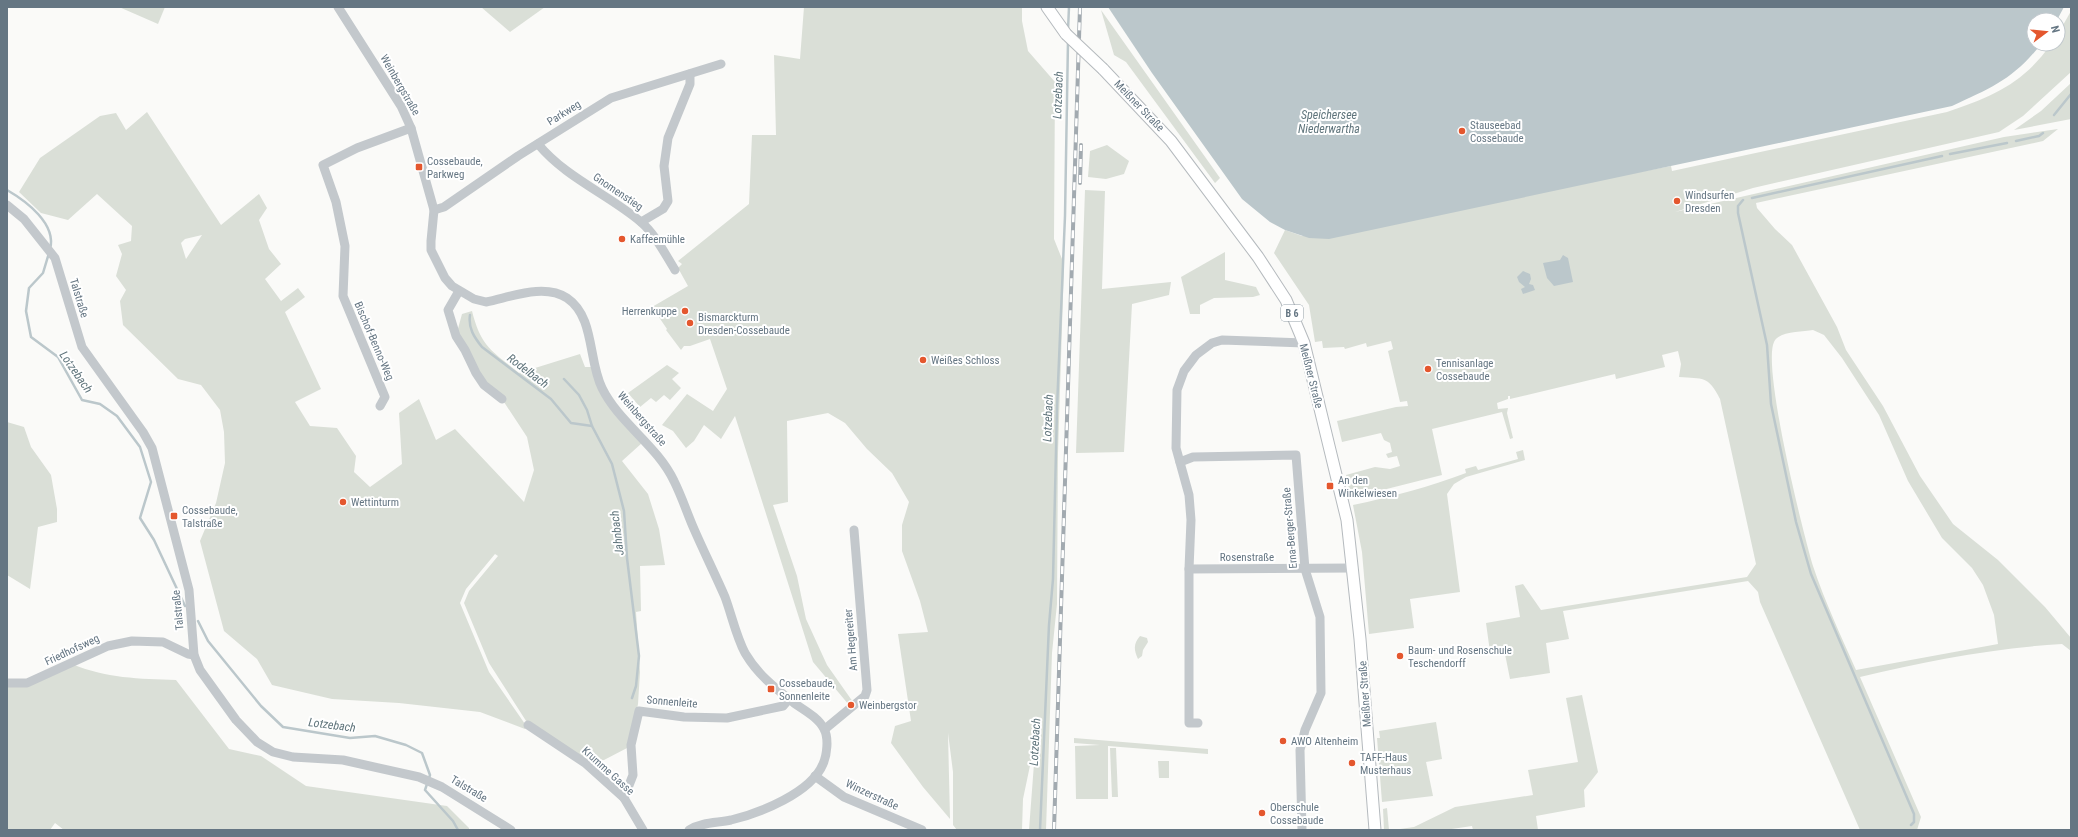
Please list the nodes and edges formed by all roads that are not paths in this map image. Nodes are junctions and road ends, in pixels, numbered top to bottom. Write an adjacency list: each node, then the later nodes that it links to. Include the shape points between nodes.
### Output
1 (338, 7): 5 (street, Weinbergstraße, via 401,106)
2 (1047, 7): 12 (main road, Meißner Straße / B 6, bridge, via 1066,34 1171,141 1258,257 1286,300)
3 (721, 64): 4 (street, Parkweg)
4 (690, 74): 6 (street, Parkweg, via 611,98); 9 (street, via 690,84 668,138 664,166 668,201 663,209)
5 (411, 128): 8 (street, Weinbergstraße); 14 (street, Bischof-Benno-Weg, via 357,148 323,165 336,202 345,246 343,296 385,397)
6 (538, 144): 8 (street, Parkweg, via 444,208); 9 (street, Gnomenstieg, via 578,180)
7 (7, 204): 20 (street, Talstraße, via 47,246 54,258 82,347 152,448 189,590)
8 (434, 210): 11 (street, Weinbergstraße, via 431,250 445,278)
9 (641, 222): 10 (street, Gnomenstieg)
10 (675, 270)
11 (459, 291): 13 (street, via 448,310 456,336 484,384); 22 (street, Weinbergstraße, via 486,302 549,291 569,299 578,309 590,337 595,369 603,390 656,453 674,481 725,598 742,647 763,678)
12 (1304, 343): 15 (street, via 1222,340 1196,355 1184,370 1177,390 1176,448); 17 (main road, Meißner Straße / B 6, via 1342,498)
13 (502, 399)
14 (380, 406)
15 (1180, 462): 18 (street, via 1189,495); 19 (street, Erna-Berger-Straße, via 1193,457 1296,455)
16 (854, 530): 25 (street, Am Hegereiter, via 867,690 865,696)
17 (1353, 568): 19 (street, Rosenstraße); 33 (main road, Meißner Straße / B 6)
18 (1189, 569): 19 (street, Rosenstraße); 23 (street, via 1190,723)
19 (1305, 569): 32 (street, Erna-Berger-Straße, via 1320,617 1321,693 1305,730 1300,750)
20 (194, 655): 21 (street, Friedhofsweg, via 163,642 132,641 108,646 27,684); 28 (street, Talstraße, via 200,670 236,720 257,742 273,752 293,757 343,760 419,777 442,787)
21 (7, 683)
22 (789, 699): 25 (street, Weinbergstraße); 27 (street, Sonnenleite, via 783,706 727,718 684,717 639,711 631,745 633,775)
23 (1198, 723)
24 (528, 725): 27 (street, Krumme Gasse, via 585,763)
25 (825, 729): 26 (street, via 827,751)
26 (815, 776): 30 (street, via 792,794 762,810 729,820 702,824); 31 (street, Winzerstraße, via 844,797)
27 (624, 798): 29 (street, Krumme Gasse)
28 (511, 830)
29 (643, 830)
30 (689, 830)
31 (922, 830)
32 (1302, 830)
33 (1375, 830)

